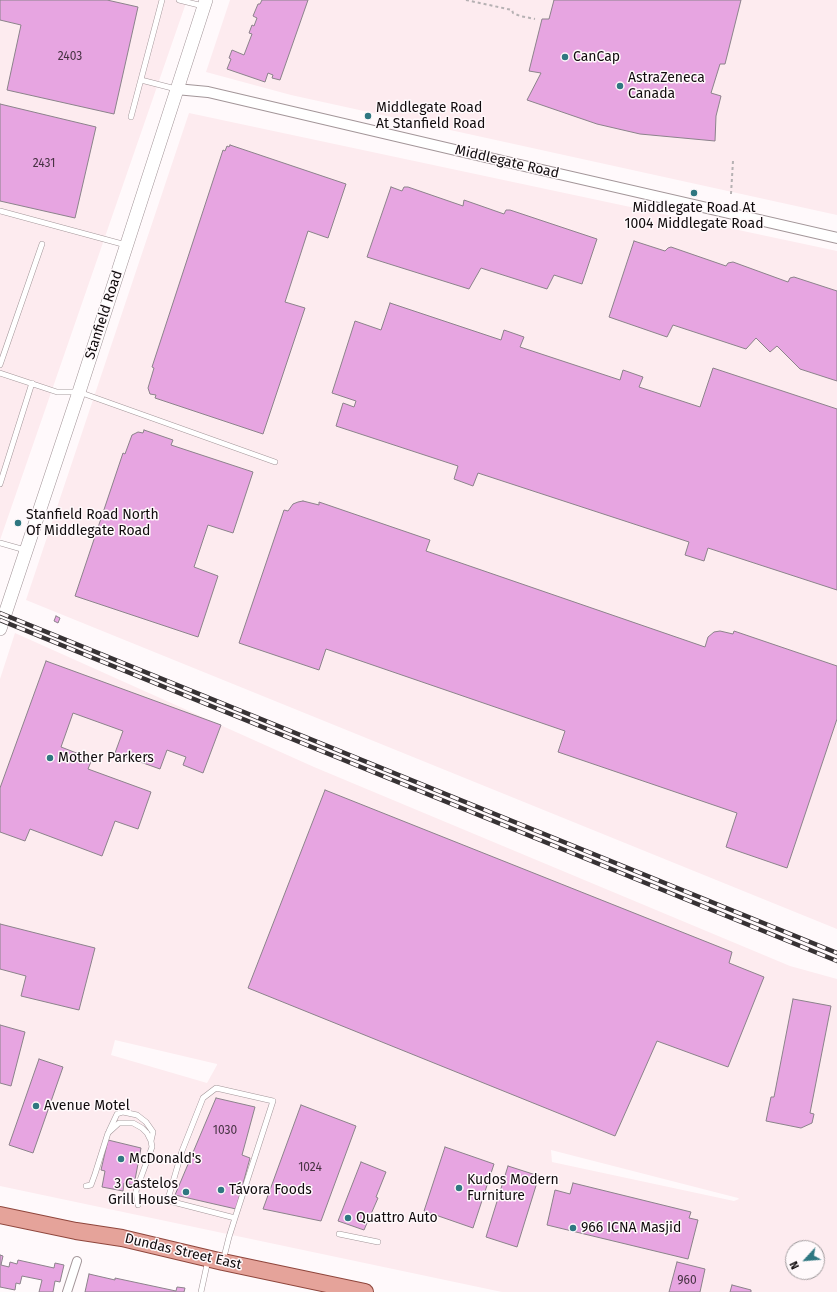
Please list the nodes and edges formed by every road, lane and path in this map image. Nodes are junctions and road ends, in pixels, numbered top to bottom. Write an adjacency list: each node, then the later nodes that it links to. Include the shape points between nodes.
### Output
1 (162, 0): 6 (lane)
2 (180, 0): 4 (lane)
3 (466, 0): 5 (path, via 512,10 520,16)
4 (205, 3): 7 (street, Stanfield Road)
5 (535, 19)
6 (141, 80): 7 (lane); 8 (lane)
7 (176, 89): 12 (street, Middlegate Road, via 208,92); 14 (street, Stanfield Road)
8 (131, 117)
9 (733, 161): 10 (path)
10 (731, 194)
11 (0, 211): 14 (lane)
12 (837, 238)
13 (42, 244): 15 (lane)
14 (126, 245): 18 (street, Stanfield Road)
15 (0, 365)
16 (0, 373): 17 (lane)
17 (32, 383): 18 (lane, via 57,392); 20 (lane)
18 (79, 392): 19 (lane); 22 (street, Stanfield Road)
19 (275, 462)
20 (0, 484)
21 (0, 543): 22 (lane)
22 (26, 550): 23 (street, Stanfield Road)
23 (0, 629)
24 (108, 1133): 25 (lane, via 119,1123 133,1123 142,1128); 25 (lane, via 116,1114 123,1112 137,1115 146,1122 153,1132); 26 (lane, via 91,1185)
25 (151, 1141): 27 (lane, via 152,1147 136,1191)
26 (86, 1186)
27 (138, 1205)
28 (0, 1215): 32 (main road, Dundas Street East, via 122,1238)
29 (236, 1218): 29 (lane, via 168,1199 182,1151 203,1098 216,1088 273,1101); 32 (lane)
30 (339, 1234): 31 (lane)
31 (378, 1242)
32 (215, 1260): 35 (lane); 36 (main road, Dundas Street East)
33 (77, 1261): 34 (street)
34 (67, 1292)
35 (201, 1292)
36 (365, 1292)

